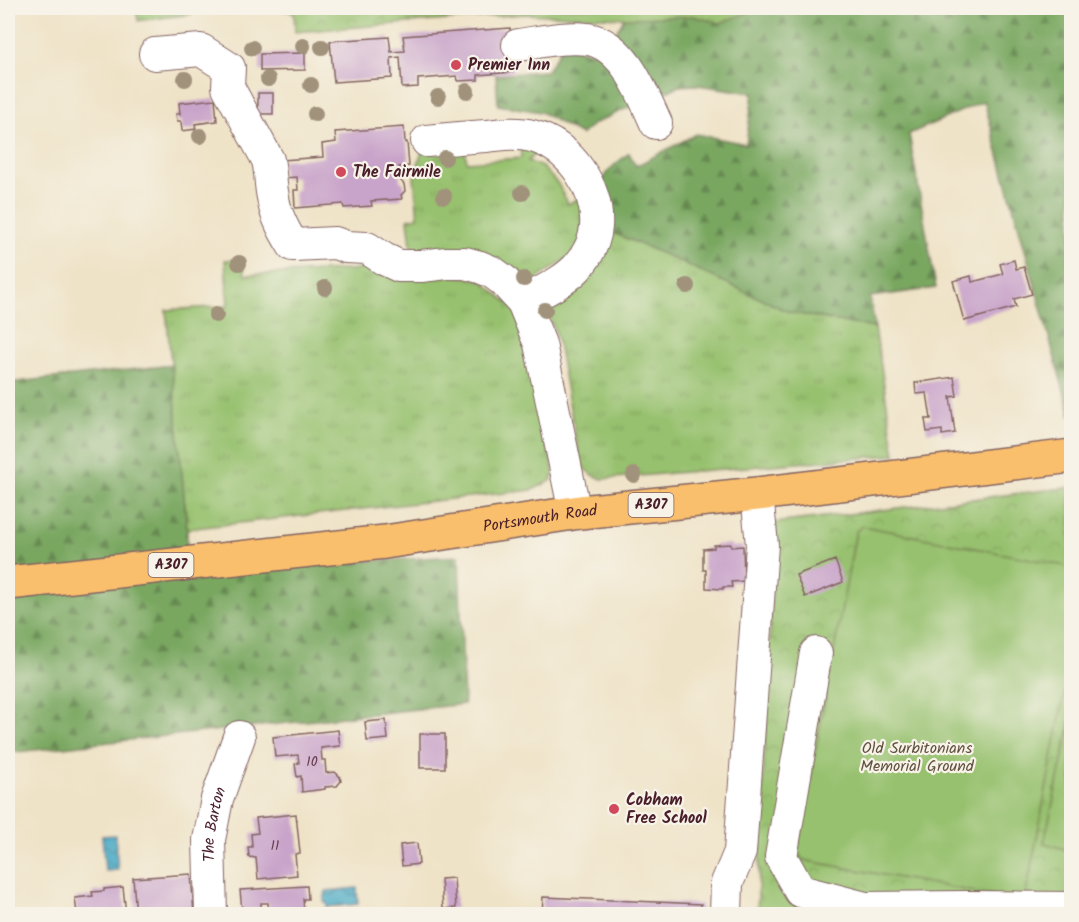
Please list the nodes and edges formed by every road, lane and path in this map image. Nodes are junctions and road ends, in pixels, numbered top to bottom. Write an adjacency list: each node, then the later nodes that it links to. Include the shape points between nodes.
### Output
1 (518, 45): 3 (street, via 578,39 602,44 629,68)
2 (155, 54): 5 (street, via 201,50 229,68 228,87 268,160 273,198 292,245 335,243 367,248 399,266 465,263 504,280)
3 (656, 123)
4 (427, 141): 5 (street, via 518,133 534,136 565,154 582,174 596,212 593,241 572,272)
5 (523, 302): 8 (street, via 540,344)
6 (1071, 456): 7 (main road, Portsmouth Road / A307)
7 (757, 494): 8 (main road, Portsmouth Road / A307); 14 (street, via 762,545 741,840 727,884)
8 (575, 513): 9 (main road, Portsmouth Road / A307, via 386,542)
9 (8, 583)
10 (816, 653): 12 (street, via 781,857 800,891 865,908)
11 (239, 737): 13 (street, The Barton, via 217,799 209,840)
12 (1071, 908)
13 (211, 915)
14 (726, 915)

